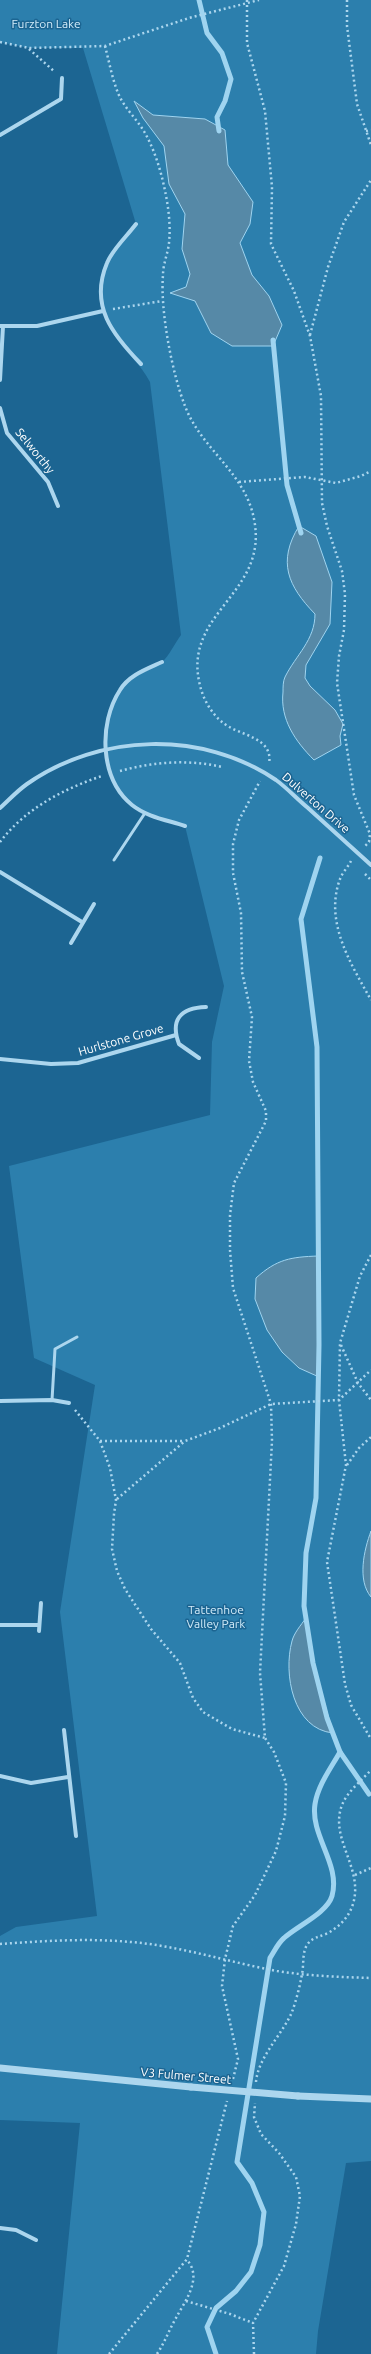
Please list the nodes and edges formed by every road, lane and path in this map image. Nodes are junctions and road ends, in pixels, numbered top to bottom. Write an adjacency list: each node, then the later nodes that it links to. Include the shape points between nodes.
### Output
1 (247, 0): 4 (path)
2 (259, 0): 4 (path)
3 (347, 0): 10 (path, via 347,26 357,104)
4 (247, 4): 6 (path, via 189,18); 18 (path, via 247,43 265,111 272,187 271,244 294,291)
5 (0, 42): 7 (path)
6 (105, 46): 7 (path); 15 (path, via 118,94 144,132 156,158 164,186 169,214 169,242 162,274)
7 (29, 48): 8 (path)
8 (62, 78): 11 (street, via 61,99)
9 (371, 130): 10 (path)
10 (366, 131): 12 (path)
11 (0, 135)
12 (371, 145)
13 (371, 180): 18 (path, via 344,222 328,267)
14 (136, 224): 16 (street, via 107,262 101,284)
15 (162, 301): 16 (path); 24 (path, via 173,363 185,406 195,426)
16 (102, 311): 17 (street, via 38,326); 19 (street, via 116,338)
17 (2, 326): 20 (street)
18 (310, 336): 23 (path, via 321,396)
19 (141, 364)
20 (0, 380)
21 (0, 408): 25 (street, Selworthy, via 7,433 48,482)
22 (371, 471): 23 (path, via 336,482)
23 (322, 481): 24 (path, via 305,477); 32 (path, via 326,526 342,571 345,594 344,630 337,683 346,755 354,795 370,834 369,842)
24 (239, 482): 28 (path, via 254,517 254,558 246,575 218,610 200,644 198,679 208,705 223,723 265,745 270,755)
25 (58, 506)
26 (162, 662): 27 (street, via 135,675 120,690 109,715)
27 (105, 750): 28 (street, Dulverton Drive, via 138,744 186,745 216,751); 29 (street, Dulverton Drive, via 66,762 34,780); 30 (street, via 109,774 131,804)
28 (264, 774): 32 (street, Dulverton Drive, via 276,780); 54 (path, via 239,820 233,844 233,866 241,913 242,972 252,1017 249,1061 253,1082 266,1111 266,1121 234,1184 230,1215 234,1288)
29 (0, 808)
30 (144, 813): 31 (street); 33 (lane)
31 (185, 826)
32 (359, 854): 34 (street, Dulverton Drive); 39 (path, via 351,860 340,879 336,919 345,954)
33 (114, 860)
34 (371, 865)
35 (0, 872): 37 (street)
36 (94, 904): 37 (street)
37 (82, 922): 38 (street)
38 (71, 943)
39 (371, 1000)
40 (206, 1007): 41 (street, Hurlstone Grove, via 193,1007 180,1015 175,1024)
41 (176, 1035): 42 (street, Hurlstone Grove, via 179,1044); 43 (street, Hurlstone Grove, via 78,1063 51,1064)
42 (199, 1058)
43 (0, 1059)
44 (371, 1255): 46 (path, via 360,1276)
45 (77, 1337): 49 (lane, via 56,1349)
46 (340, 1342): 48 (path); 50 (path)
47 (371, 1370): 48 (path)
48 (358, 1383): 50 (path); 51 (path)
49 (52, 1400): 52 (street); 53 (street)
50 (339, 1400): 54 (path); 58 (path)
51 (371, 1400)
52 (0, 1401)
53 (69, 1403): 56 (path)
54 (271, 1404): 57 (path); 65 (path, via 272,1441 260,1673)
55 (371, 1437): 58 (path)
56 (100, 1441): 57 (path); 59 (path, via 110,1468)
57 (185, 1441): 59 (path)
58 (346, 1465): 66 (path, via 327,1562 345,1684 351,1705)
59 (116, 1500): 65 (path, via 112,1549 117,1571 136,1608 180,1663 193,1698 203,1712 232,1729)
60 (41, 1603): 62 (street)
61 (0, 1625): 62 (street)
62 (39, 1625): 63 (street)
63 (40, 1631)
64 (64, 1730): 69 (street)
65 (265, 1738): 74 (path, via 274,1752 286,1784 285,1816 276,1851 255,1895 233,1926)
66 (371, 1739)
67 (371, 1770): 72 (path, via 342,1804 339,1818 341,1833)
68 (0, 1776): 69 (street, via 31,1783)
69 (68, 1777): 70 (street)
70 (76, 1836)
71 (371, 1868): 72 (path)
72 (355, 1875): 75 (path, via 353,1904 348,1916 333,1930 307,1944)
73 (0, 1944): 74 (path, via 131,1942)
74 (225, 1959): 75 (path); 77 (path, via 222,1986 238,2059)
75 (302, 1974): 76 (path); 79 (path, via 292,2012 257,2075)
76 (371, 1978)
77 (236, 2066)
78 (0, 2068): 81 (street, V3 Fulmer Street, bridge, via 192,2088)
79 (256, 2089)
80 (255, 2096): 87 (path, via 254,2118 261,2134 296,2177 300,2196 296,2224 284,2266)
81 (371, 2099)
82 (226, 2107): 85 (path)
83 (0, 2228): 84 (street, via 16,2230)
84 (36, 2240)
85 (187, 2260): 86 (path, via 192,2266 194,2281); 88 (path)
86 (186, 2301): 87 (path); 89 (path)
87 (253, 2323): 90 (path)
88 (109, 2354)
89 (158, 2354)
90 (254, 2354)

